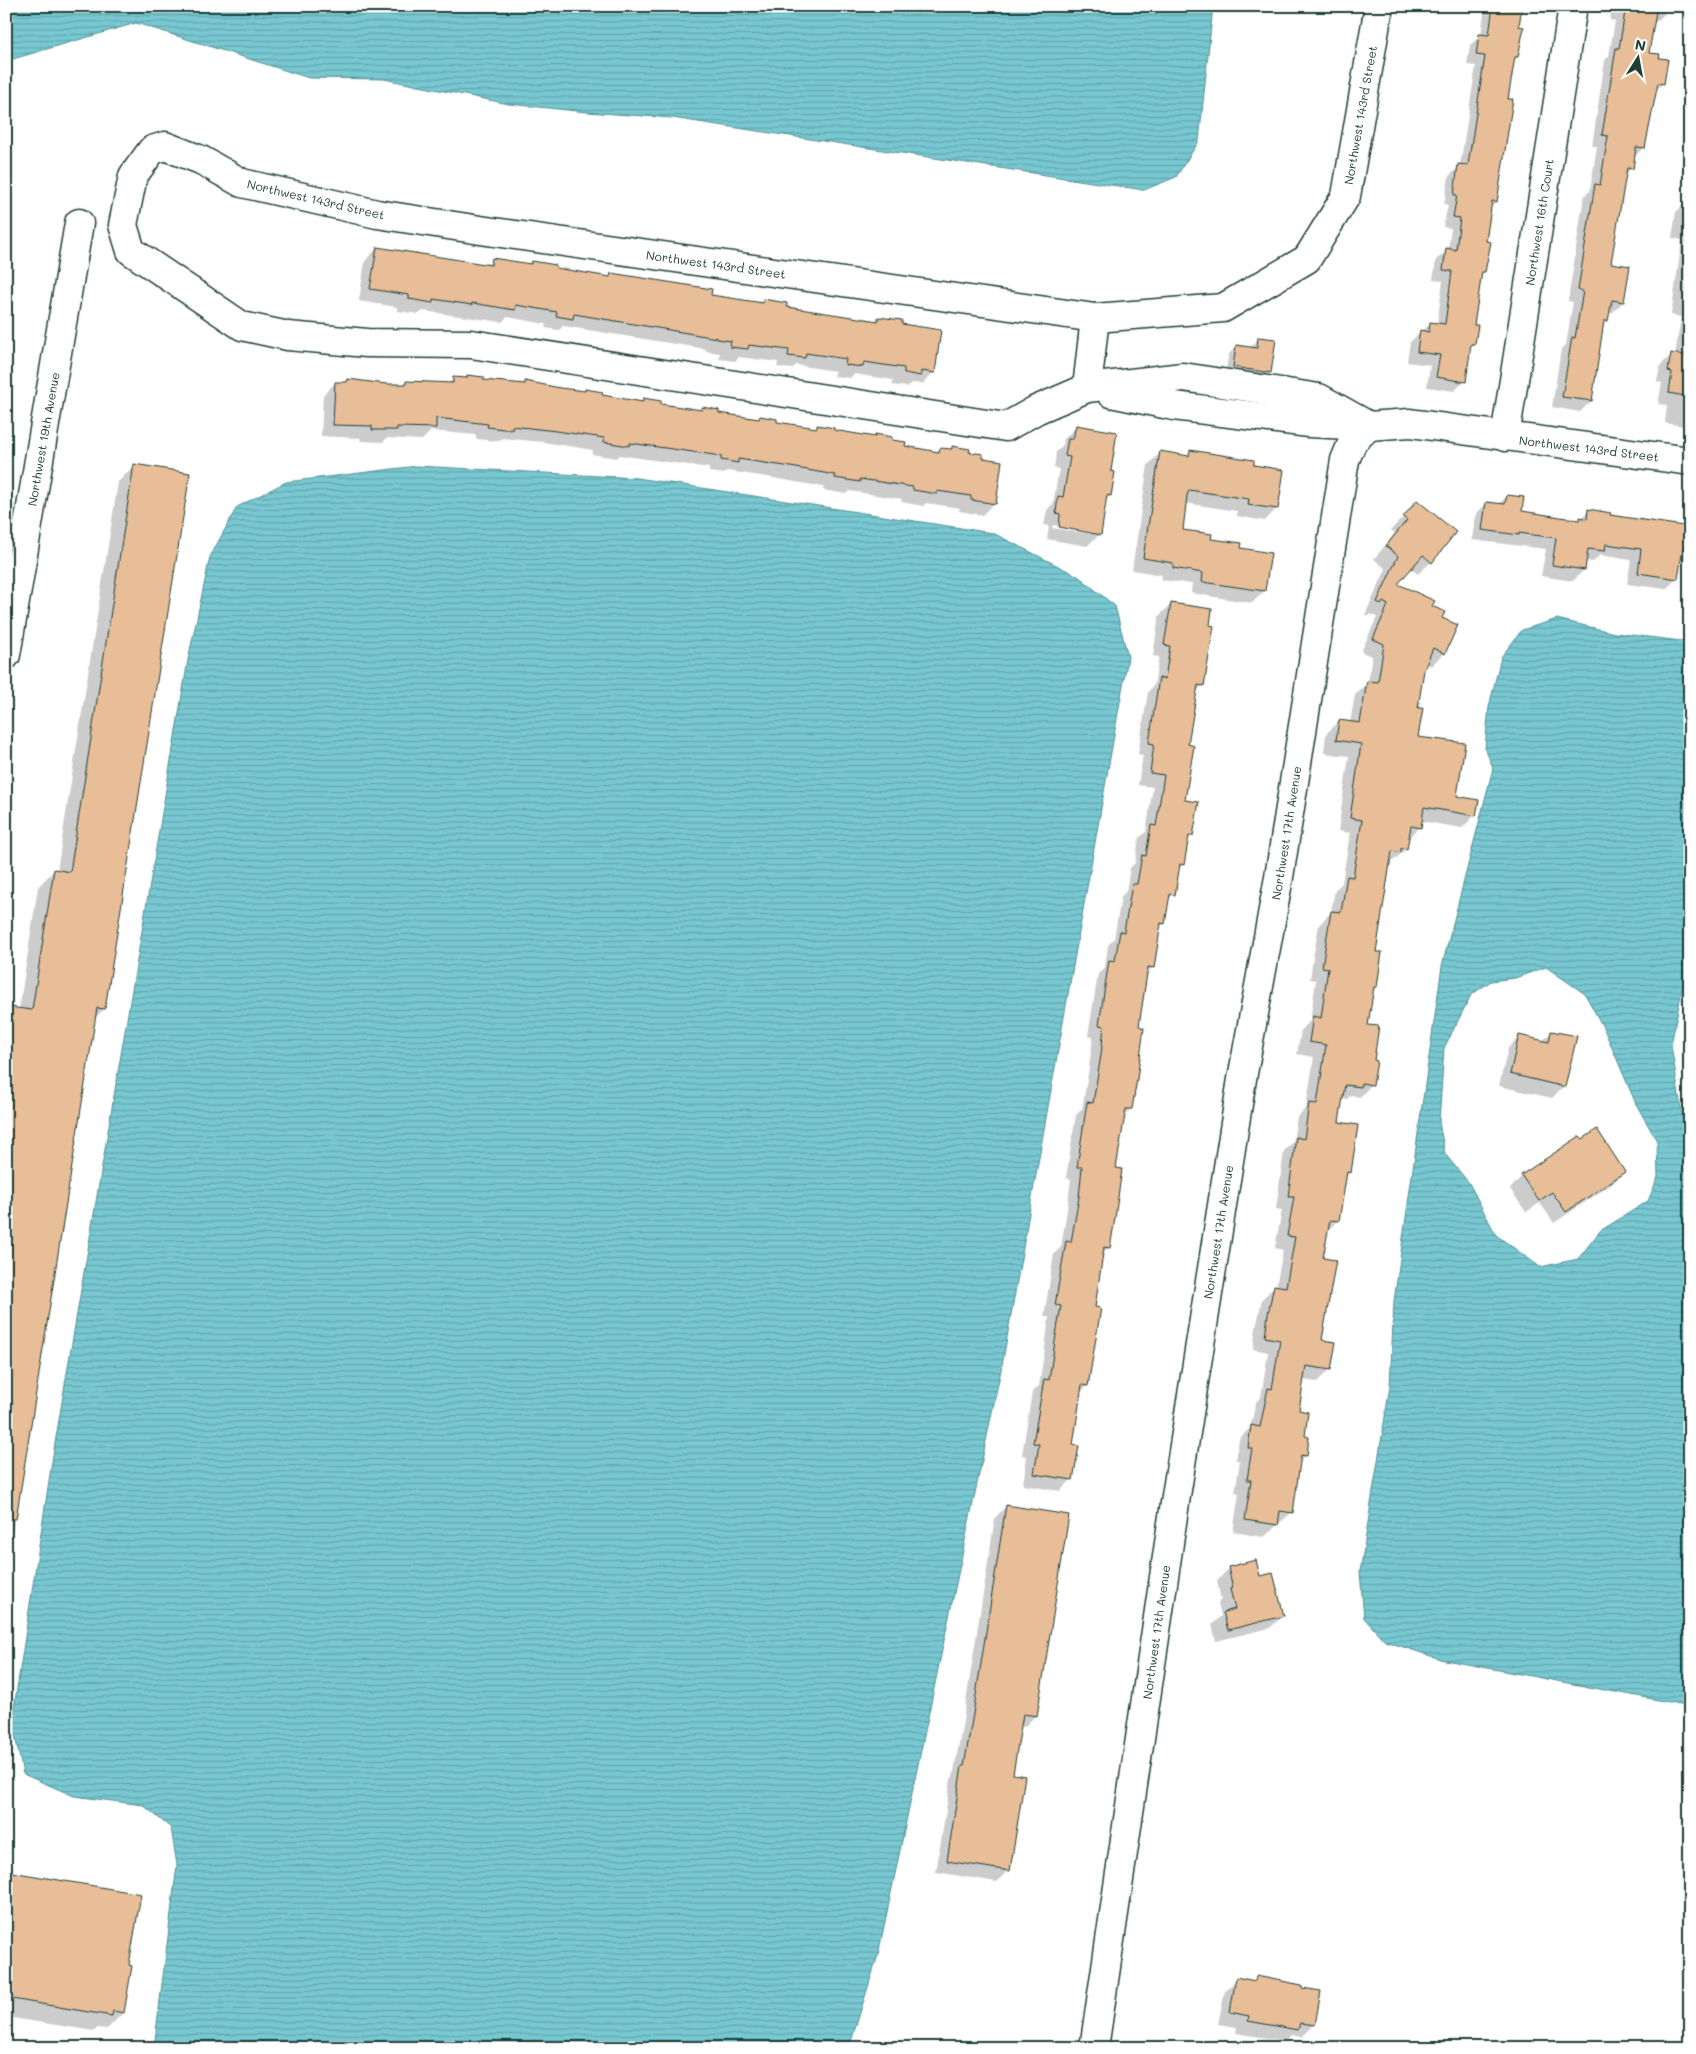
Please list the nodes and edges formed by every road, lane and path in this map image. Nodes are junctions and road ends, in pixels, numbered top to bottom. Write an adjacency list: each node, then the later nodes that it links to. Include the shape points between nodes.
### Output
1 (1379, 6): 4 (street, Northwest 143rd Street, via 1346,196 1307,259 1223,308)
2 (1573, 6): 7 (street, Northwest 16th Court)
3 (79, 223): 9 (street, Northwest 19th Avenue)
4 (1095, 318): 5 (street); 5 (street, Northwest 143rd Street, via 377,214 242,183 201,160 165,146 152,150 133,176 123,224 131,251 188,291 242,326 288,336 367,343 470,344 1006,427)
5 (1088, 388): 6 (street, Northwest 143rd Street, via 1174,406 1309,423)
6 (1369, 426): 7 (street, Northwest 143rd Street, via 1410,423); 10 (street, Northwest 17th Avenue, via 1353,441 1344,460 1279,877 1242,1079 1177,1487)
7 (1505, 437): 8 (street, Northwest 143rd Street)
8 (1690, 461)
9 (6, 656)
10 (1094, 2048)

